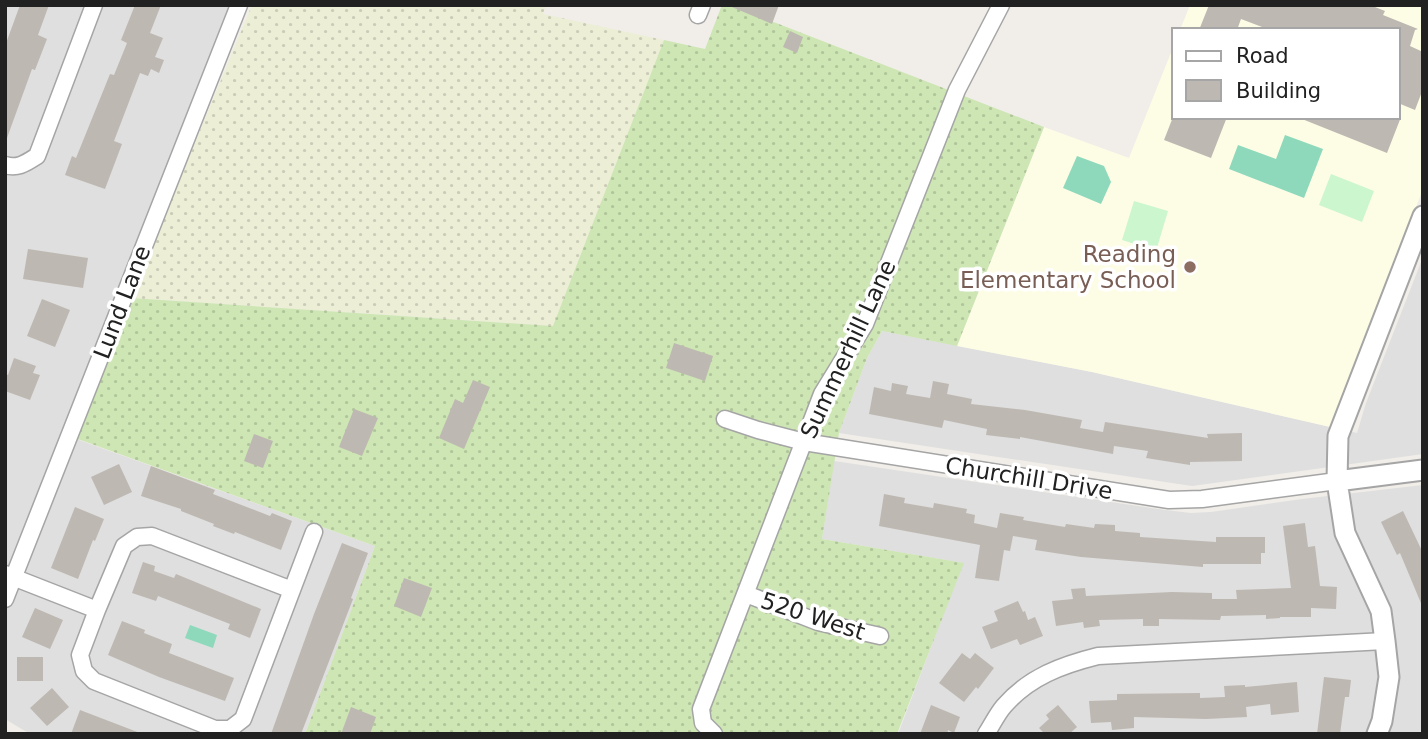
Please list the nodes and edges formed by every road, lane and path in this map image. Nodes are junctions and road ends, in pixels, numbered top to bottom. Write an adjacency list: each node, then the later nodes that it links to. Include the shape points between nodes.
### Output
1 (94, 5): 4 (street, via 37,156)
2 (239, 5): 11 (street, Lund Lane)
3 (1001, 5): 7 (street, Summerhill Lane, via 957,90 865,324 822,394)
4 (13, 165)
5 (1423, 216): 9 (street, via 1338,436)
6 (725, 419): 7 (street, Churchill Drive)
7 (804, 442): 9 (street, Churchill Drive, via 1169,500); 13 (street, Summerhill Lane)
8 (1423, 470): 9 (street)
9 (1337, 481): 17 (street, via 1345,533 1381,611)
10 (314, 532): 12 (street)
11 (10, 576): 14 (street, Lund Lane); 15 (street)
12 (292, 590): 15 (street, via 152,536 137,537 124,546); 15 (street, via 243,719 230,729 215,729 94,681 84,671 80,655)
13 (746, 594): 16 (street, 520 West, via 818,622); 18 (street, Summerhill Lane, via 701,709 703,723)
14 (5, 599)
15 (97, 610)
16 (880, 636)
17 (1385, 642): 19 (street, via 1098,656 1036,678 1003,706); 20 (street, via 1389,677)
18 (714, 734)
19 (986, 734)
20 (1377, 734)

